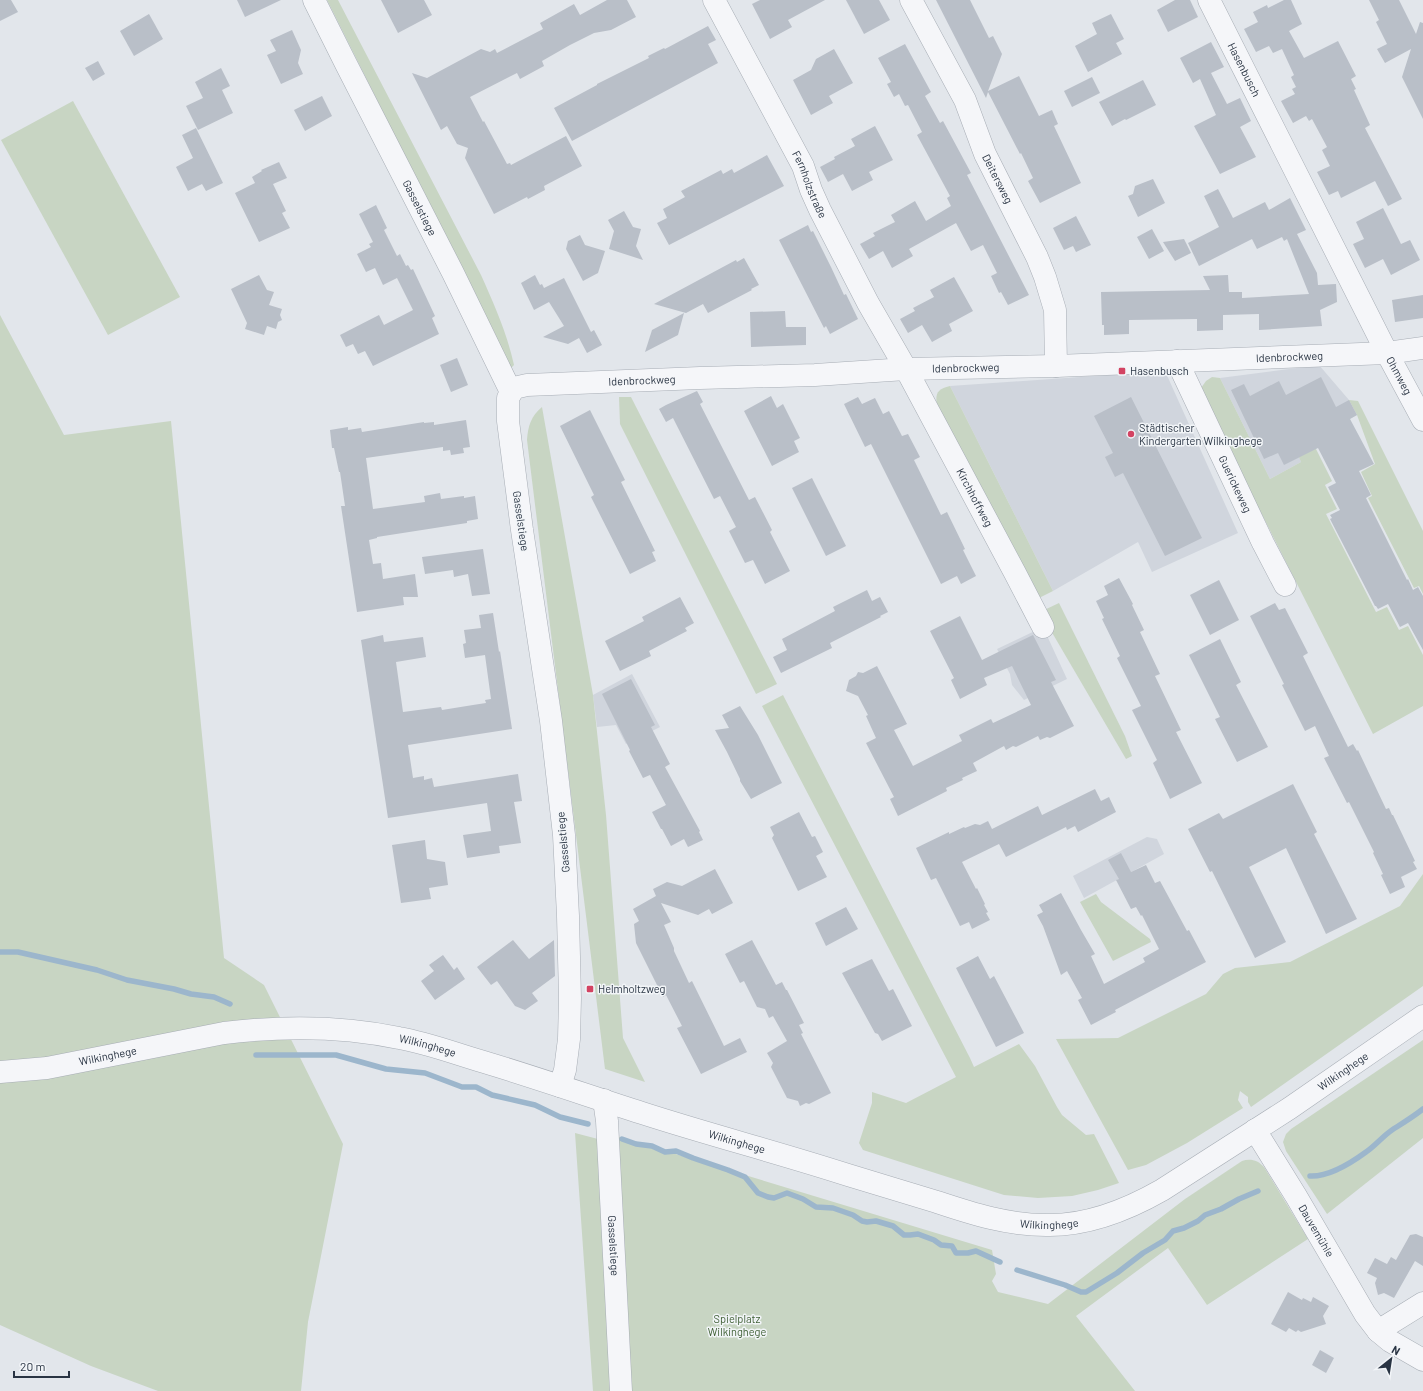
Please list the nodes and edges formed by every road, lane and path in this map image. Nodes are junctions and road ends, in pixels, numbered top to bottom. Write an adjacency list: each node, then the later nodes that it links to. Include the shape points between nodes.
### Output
1 (314, 0): 10 (street, Gasselstiege)
2 (714, 0): 9 (street, Fernholzstraße, via 803,166 820,210 868,303)
3 (911, 0): 8 (street, Deitersweg, via 965,100 985,154 1045,277 1055,310)
4 (1209, 0): 6 (street, Hasenbusch)
5 (1423, 348): 6 (street, Idenbrockweg)
6 (1387, 352): 7 (street, Idenbrockweg); 11 (street, Ohmweg)
7 (1177, 361): 8 (street, Idenbrockweg); 12 (street, Guerickeweg)
8 (1056, 366): 9 (street, Idenbrockweg)
9 (906, 369): 10 (street, Idenbrockweg, via 815,376 527,385 514,388); 13 (street, Kirchhoffweg)
10 (511, 392): 16 (street, Gasselstiege, via 508,398 508,421 551,721 564,834 570,998 569,1039)
11 (1423, 420)
12 (1285, 585)
13 (1043, 627)
14 (1423, 1016): 18 (street, Wilkinghege)
15 (0, 1072): 16 (street, Wilkinghege, via 47,1068 224,1033 283,1028 329,1029 401,1038)
16 (560, 1086): 17 (street, Wilkinghege)
17 (604, 1100): 18 (street, Wilkinghege, via 983,1217 1032,1225 1074,1223 1127,1208 1162,1190); 22 (street, Gasselstiege)
18 (1255, 1130): 20 (street, Dauvemühle, via 1365,1314)
19 (1423, 1303): 20 (street)
20 (1378, 1331): 21 (street, Dauvemühle)
21 (1423, 1360)
22 (621, 1391)

